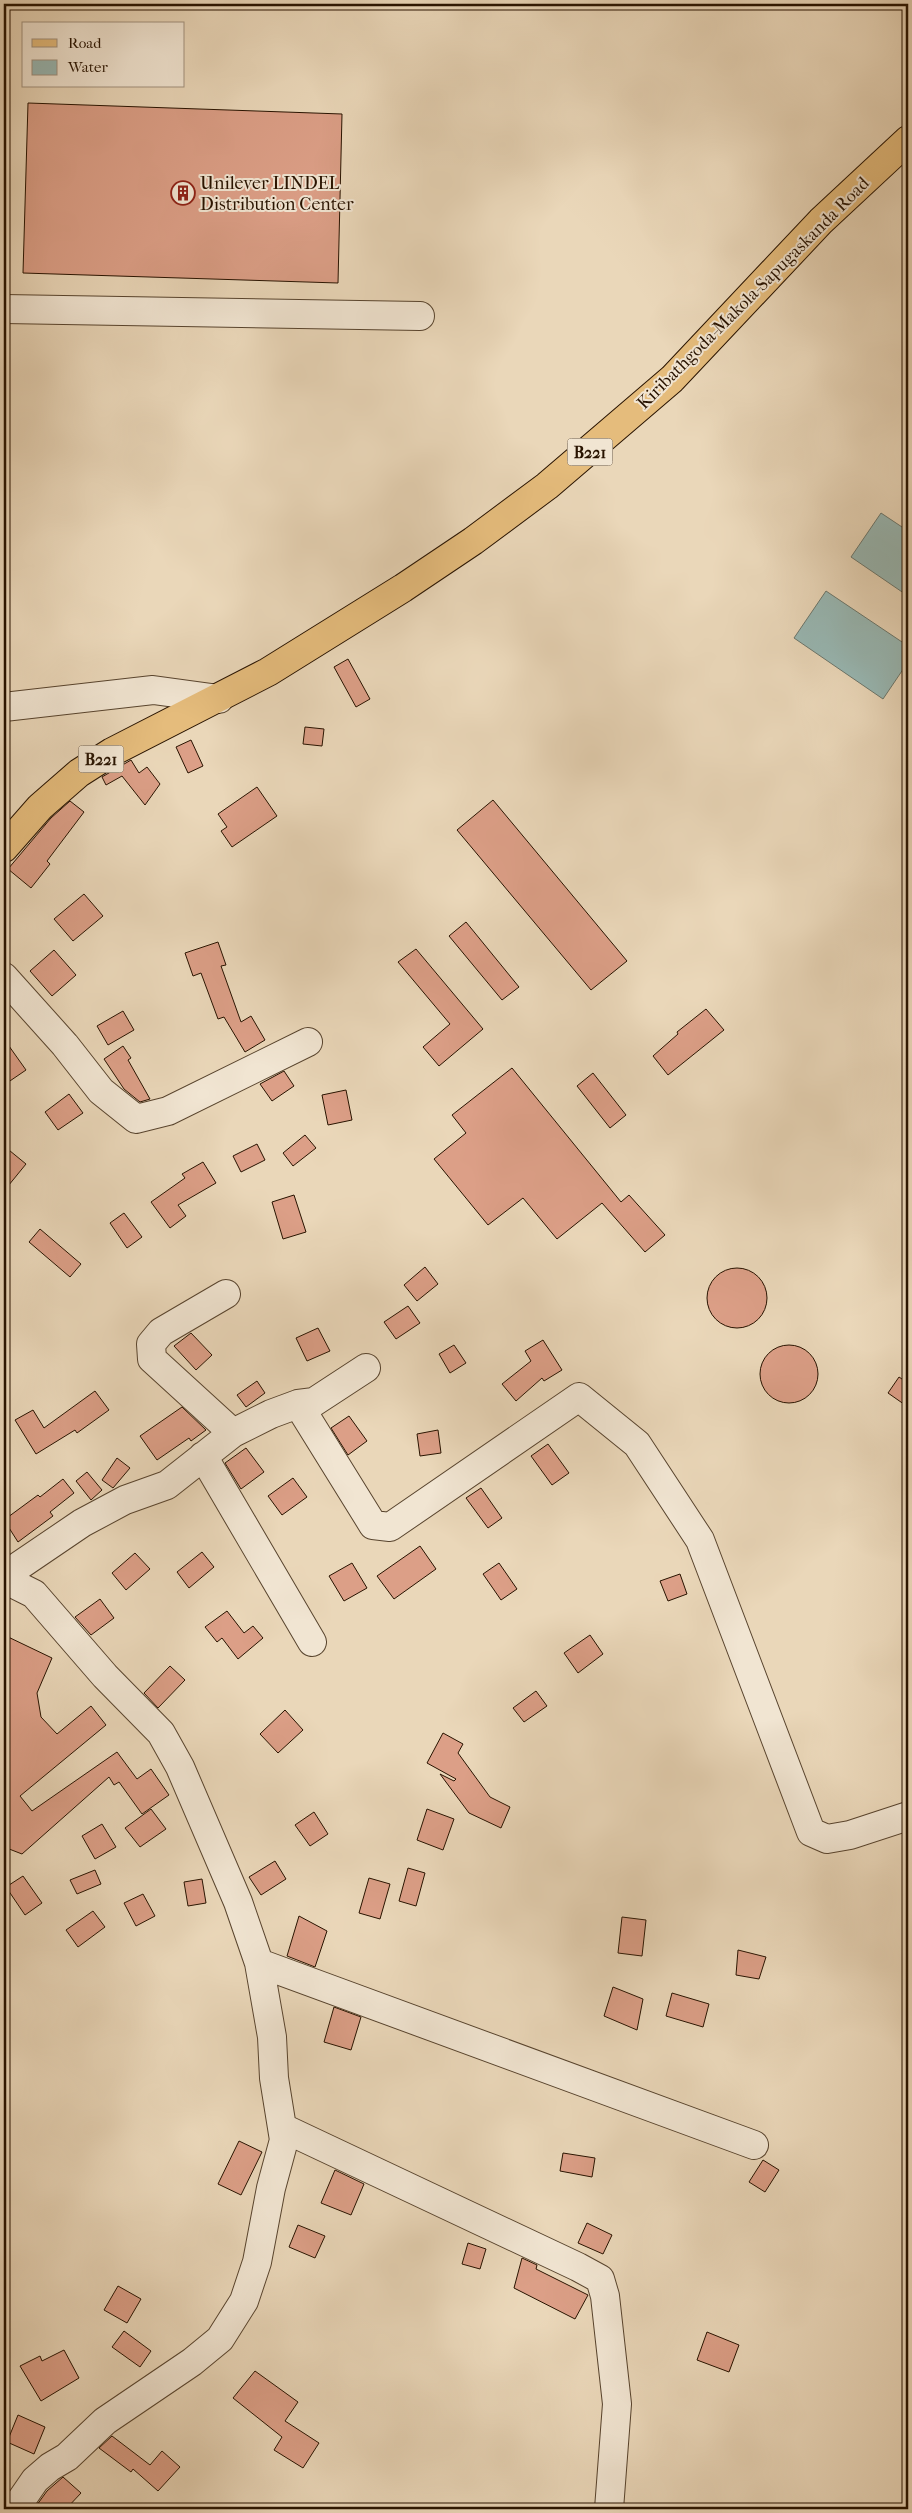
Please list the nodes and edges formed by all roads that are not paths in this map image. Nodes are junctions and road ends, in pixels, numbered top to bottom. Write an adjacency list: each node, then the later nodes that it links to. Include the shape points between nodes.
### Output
1 (908, 140): 4 (main road, Kiribathgoda-Makola-Sapugaskanda Road / B221, via 821,221 672,379 555,480 474,541 403,588)
2 (4, 309): 3 (street)
3 (420, 316)
4 (219, 699): 5 (street, via 154,690); 6 (main road, Kiribathgoda-Makola-Sapugaskanda Road / B221, via 112,752 79,773 40,807)
5 (4, 708)
6 (4, 848)
7 (4, 977): 8 (street, via 101,1091 136,1119 168,1111)
8 (308, 1042)
9 (226, 1294): 12 (street, via 161,1332 151,1344 152,1359)
10 (366, 1368): 11 (street, via 314,1402)
11 (298, 1404): 12 (street); 16 (street, via 373,1525 390,1527 579,1398 637,1444 700,1540 811,1832 827,1839)
12 (233, 1433): 13 (street)
13 (203, 1456): 14 (street, via 167,1485 125,1500 82,1523); 15 (street)
14 (4, 1578): 17 (street, via 34,1594 105,1676 162,1733 228,1878)
15 (312, 1642)
16 (908, 1816)
17 (259, 1963): 18 (street); 19 (street)
18 (283, 2128): 20 (street, via 284,2140 257,2262 244,2301 220,2339 192,2362 104,2421 66,2457 35,2480); 21 (street, via 600,2279 605,2296 617,2404)
19 (754, 2145)
20 (15, 2509)
21 (610, 2509)

